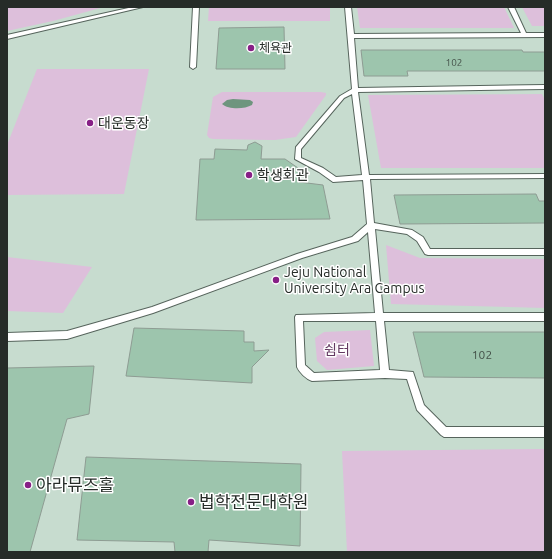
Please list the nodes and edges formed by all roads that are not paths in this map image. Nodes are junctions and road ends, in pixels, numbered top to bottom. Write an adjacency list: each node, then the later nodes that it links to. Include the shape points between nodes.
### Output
1 (140, 7): 8 (lane)
2 (196, 7): 9 (lane)
3 (348, 7): 6 (lane)
4 (511, 7): 7 (lane)
5 (545, 35): 7 (lane)
6 (352, 36): 7 (lane); 11 (lane)
7 (524, 36)
8 (7, 38)
9 (193, 67)
10 (545, 87): 11 (lane)
11 (355, 90): 13 (lane); 13 (lane, via 342,97 298,149 298,159 335,180)
12 (545, 176): 13 (lane)
13 (366, 177): 14 (lane)
14 (370, 225): 15 (lane, via 409,232 420,239 428,252); 16 (lane); 18 (lane, via 354,239 152,310 67,336)
15 (545, 252)
16 (379, 316): 17 (lane); 19 (lane); 19 (lane, via 299,317 301,367 312,377)
17 (545, 317)
18 (7, 337)
19 (385, 374): 20 (lane, via 410,376 420,407 444,432)
20 (545, 432)

